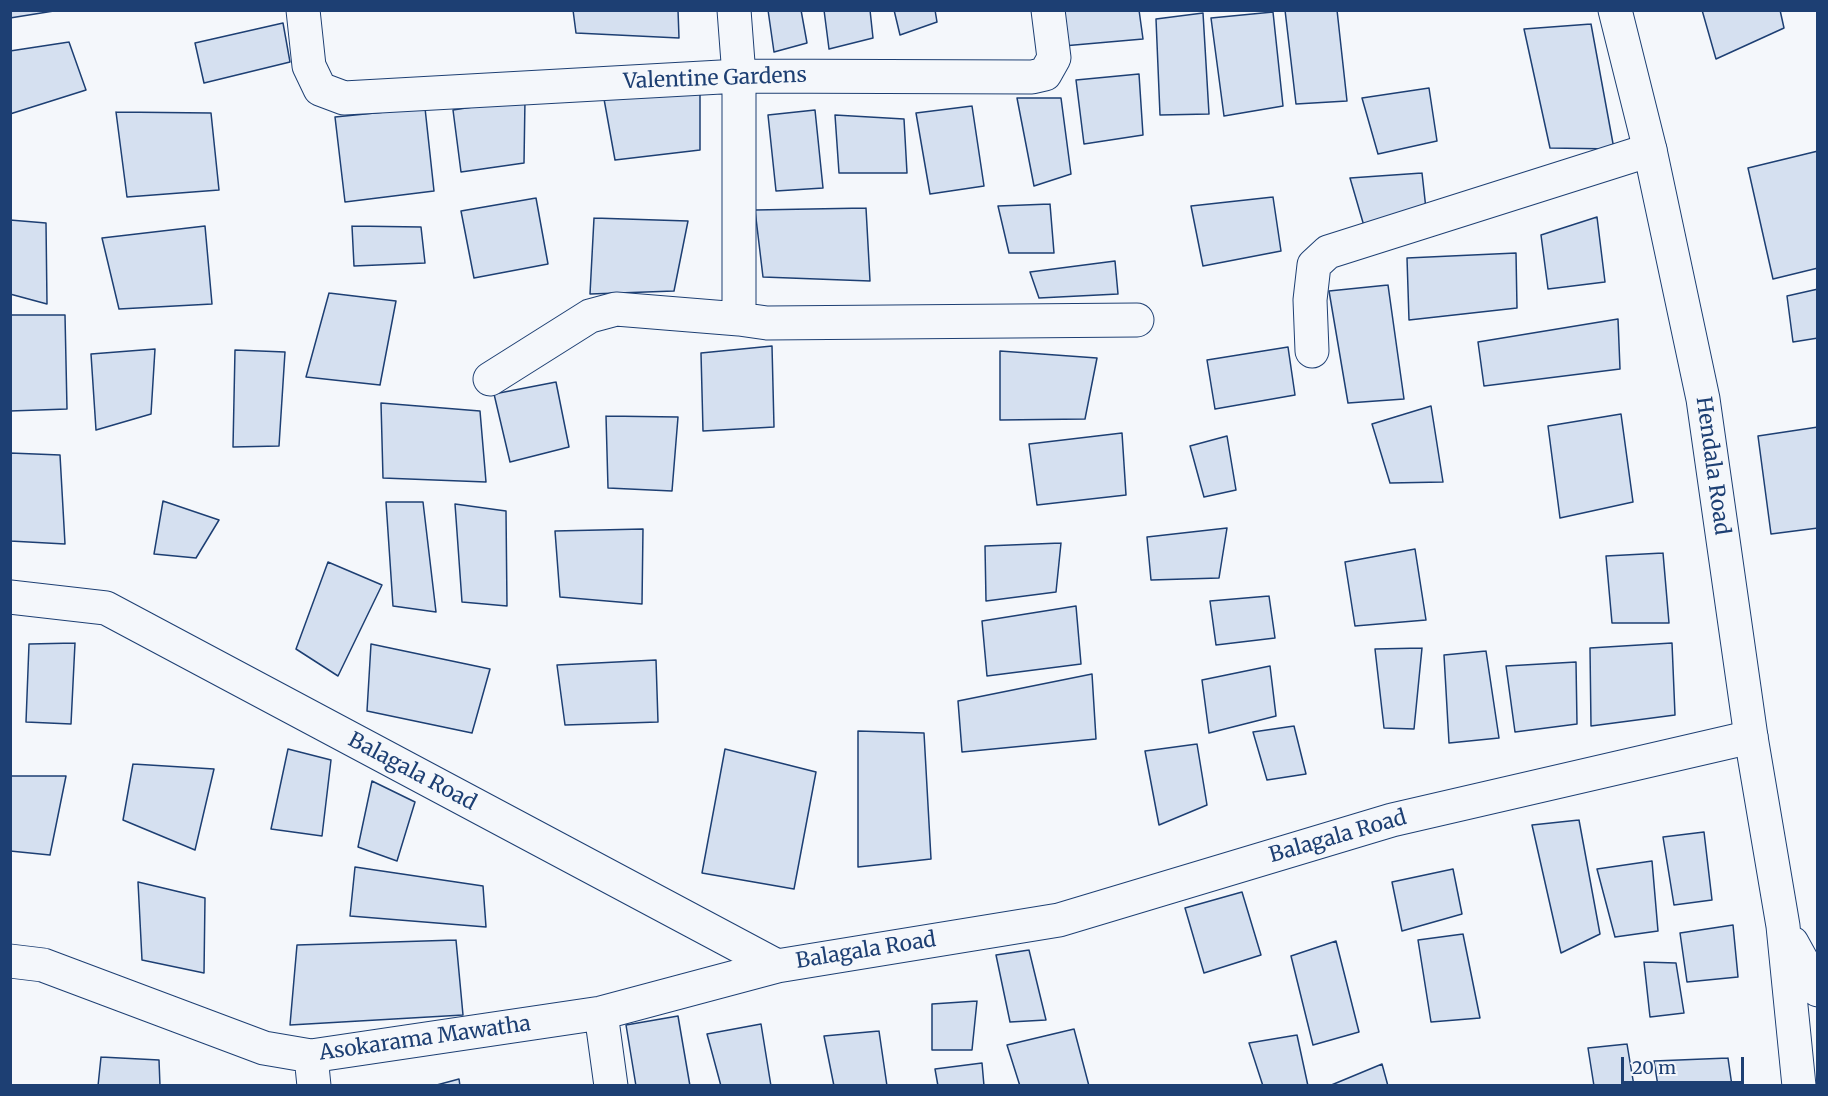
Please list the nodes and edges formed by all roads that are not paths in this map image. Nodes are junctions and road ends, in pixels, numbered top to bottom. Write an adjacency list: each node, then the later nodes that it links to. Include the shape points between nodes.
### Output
1 (303, 10): 5 (street, Valentine Gardens, via 309,66 320,89 344,98)
2 (734, 10): 5 (street)
3 (1048, 10): 5 (street, Valentine Gardens, via 1054,58 1045,74 1032,77)
4 (1615, 10): 6 (street, Hendala Road)
5 (739, 76): 7 (street)
6 (1650, 150): 9 (street, via 1328,252 1314,265 1310,300); 12 (street, Hendala Road, via 1703,399)
7 (739, 319): 8 (street, via 767,323); 10 (street, via 616,309 590,316)
8 (1137, 320)
9 (1312, 351)
10 (490, 379)
11 (10, 597): 15 (street, Balagala Road, via 106,608)
12 (1751, 737): 13 (street, Hendala Road); 15 (street, Balagala Road, via 1392,820 1059,920)
13 (1783, 926): 16 (street, Hendala Road); 20 (street, Hendala Road)
14 (10, 961): 18 (street, Asokarama Mawatha, via 43,965 264,1048)
15 (777, 966): 17 (street, Asokarama Mawatha)
16 (1818, 990)
17 (601, 1013): 18 (street, Asokarama Mawatha); 19 (street)
18 (312, 1071)
19 (611, 1086)
20 (1799, 1086)

